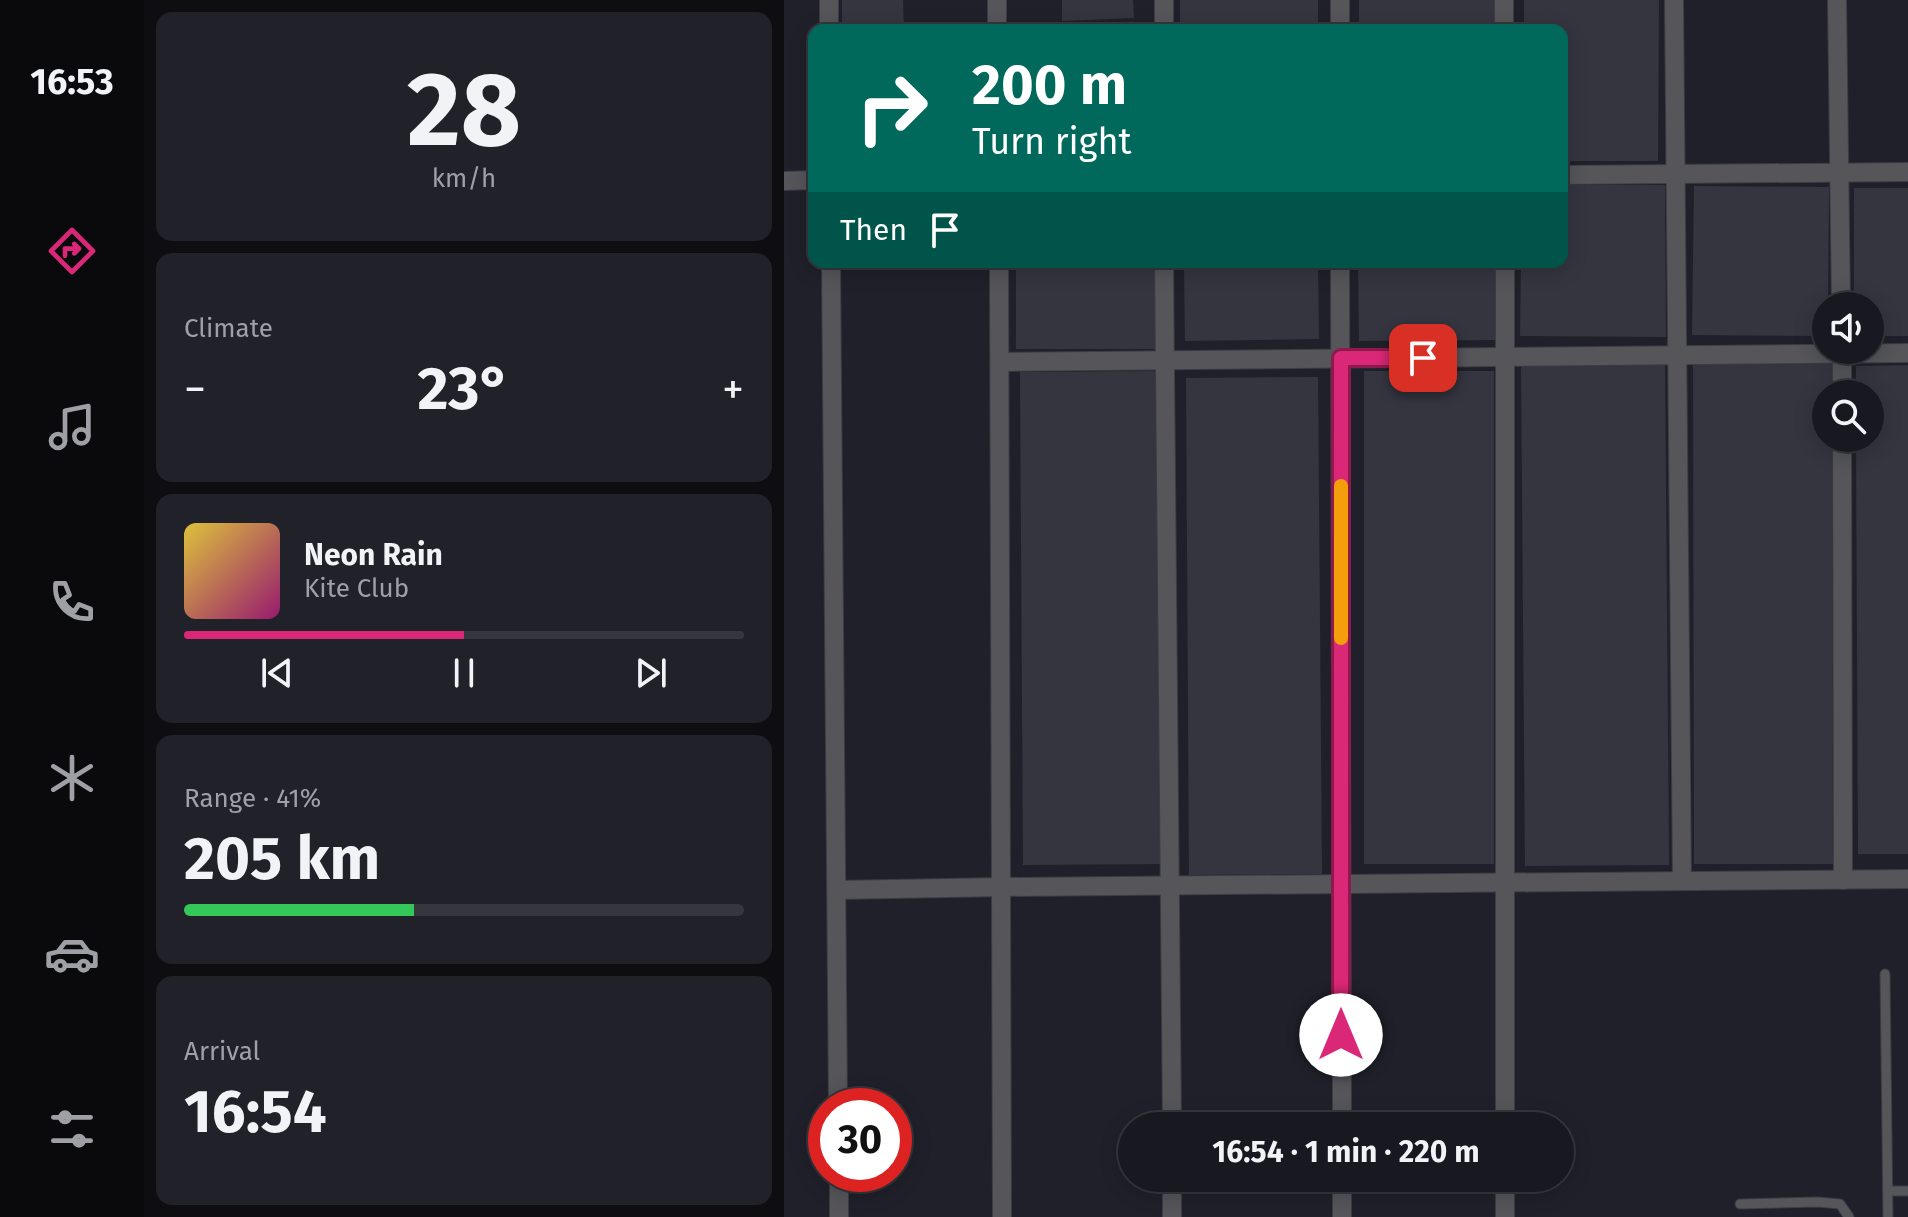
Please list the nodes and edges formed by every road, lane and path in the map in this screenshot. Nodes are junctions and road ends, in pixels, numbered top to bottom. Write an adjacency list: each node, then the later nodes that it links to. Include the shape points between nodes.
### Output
1 (829, 0): 8 (street)
2 (997, 0): 9 (street)
3 (1164, 0): 10 (street)
4 (1340, 0): 11 (street)
5 (1504, 0): 12 (street)
6 (1674, 0): 15 (street)
7 (1837, 0): 14 (street)
8 (829, 24)
9 (997, 24)
10 (1164, 24)
11 (1340, 24)
12 (1504, 24)
13 (1908, 172): 14 (street)
14 (1839, 173): 15 (street); 24 (street)
15 (1676, 174): 16 (street); 28 (street)
16 (1568, 175)
17 (808, 180): 18 (street)
18 (784, 181)
19 (831, 268): 41 (street)
20 (999, 268): 32 (street)
21 (1164, 268): 31 (street)
22 (1340, 268): 30 (street)
23 (1505, 268): 29 (street)
24 (1841, 292)
25 (1812, 353): 28 (street)
26 (1884, 353): 27 (street)
27 (1908, 353)
28 (1679, 355): 29 (street); 36 (street)
29 (1505, 357): 30 (street); 37 (street)
30 (1341, 358): 31 (street); 38 (street)
31 (1165, 360): 32 (street); 39 (street)
32 (1000, 362): 40 (street)
33 (1842, 452): 35 (street)
34 (1908, 879): 35 (street)
35 (1843, 880): 36 (street)
36 (1682, 881): 37 (street)
37 (1504, 883): 38 (street); 46 (street)
38 (1341, 884): 39 (street); 45 (street)
39 (1170, 885): 40 (street); 44 (street)
40 (1002, 887): 41 (street); 55 (street)
41 (837, 890): 43 (street)
42 (1885, 974): 47 (lane)
43 (838, 1088)
44 (1172, 1112)
45 (1342, 1112)
46 (1505, 1112)
47 (1888, 1191): 48 (lane); 60 (lane)
48 (1908, 1191)
49 (839, 1192): 54 (street)
50 (1172, 1192): 56 (street)
51 (1342, 1192): 57 (street)
52 (1505, 1192): 58 (street)
53 (1740, 1204): 59 (lane, via 1840,1204)
54 (839, 1217)
55 (1002, 1217)
56 (1172, 1217)
57 (1342, 1217)
58 (1505, 1217)
59 (1849, 1217)
60 (1888, 1217)

